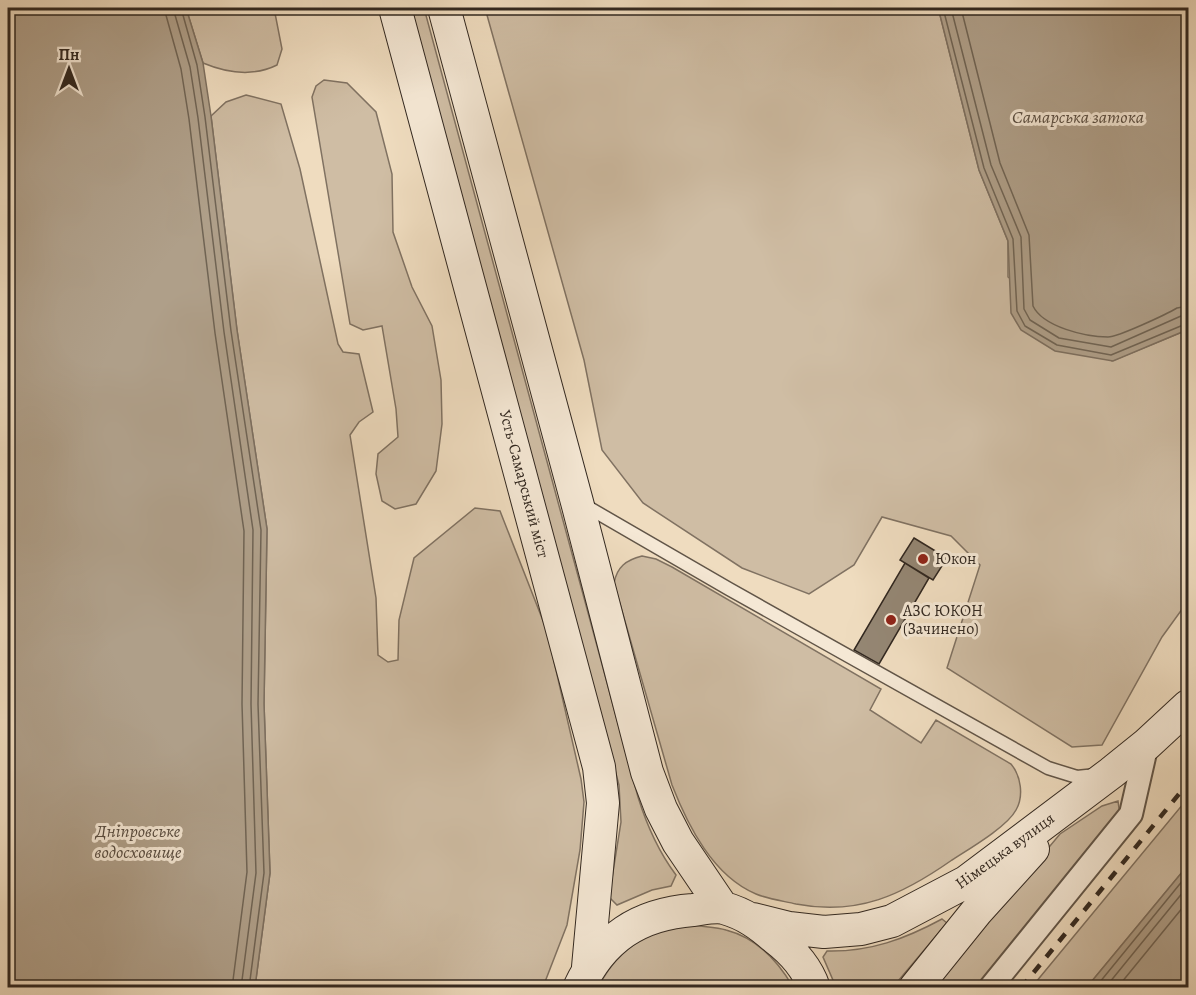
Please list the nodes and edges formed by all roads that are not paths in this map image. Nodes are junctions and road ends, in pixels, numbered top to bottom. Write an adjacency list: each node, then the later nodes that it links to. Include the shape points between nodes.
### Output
1 (395, 8): 9 (main road, Усть-Самарський міст, via 599,767 603,803)
2 (444, 8): 3 (main road)
3 (578, 502): 6 (lane, via 1048,768 1077,777); 7 (main road, via 647,772 678,842)
4 (1188, 706): 5 (main road, Німецька вулиця)
5 (1147, 744): 6 (main road, Німецька вулиця); 12 (street, via 1131,814)
6 (1111, 773): 8 (main road, Німецька вулиця, via 966,882 892,921 824,932); 11 (main road, Німецька вулиця, via 1042,840)
7 (722, 908): 8 (main road, Німецька вулиця); 9 (main road, via 669,912 638,923 610,942)
8 (753, 919): 10 (main road, via 791,951)
9 (584, 977)
10 (814, 987)
11 (915, 987)
12 (990, 987)

